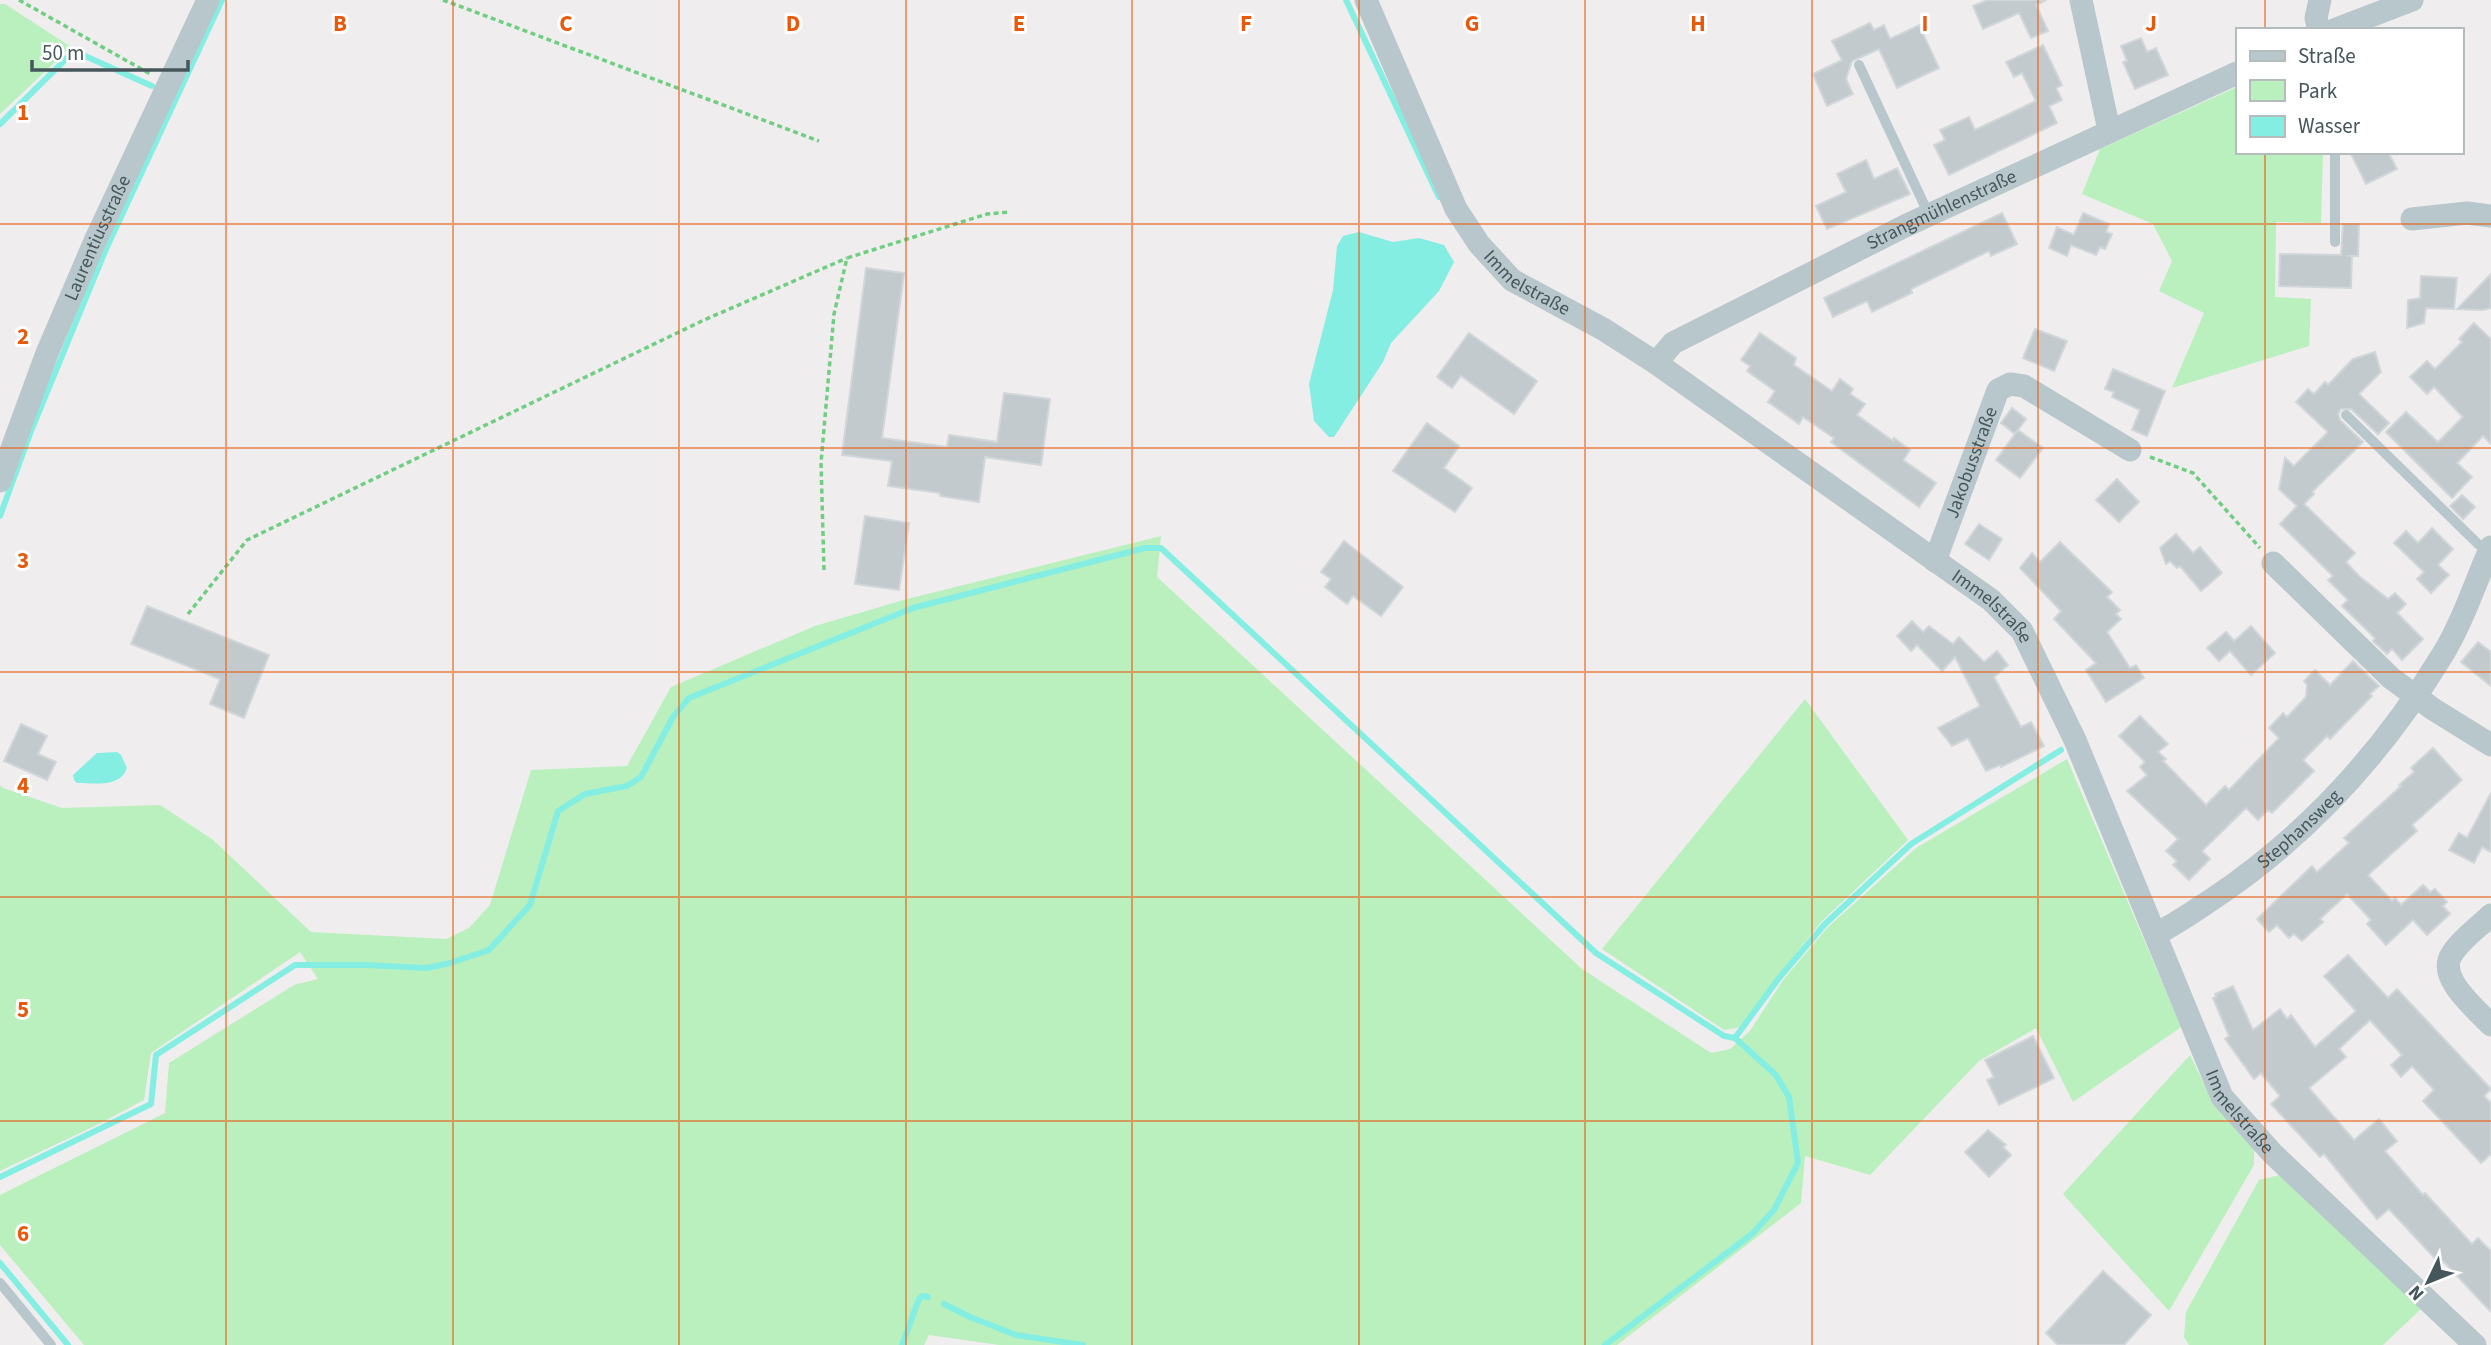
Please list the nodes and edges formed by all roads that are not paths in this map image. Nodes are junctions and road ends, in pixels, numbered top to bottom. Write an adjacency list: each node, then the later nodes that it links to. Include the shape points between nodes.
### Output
1 (208, 0): 19 (street, Laurentiusstraße, via 95,241)
2 (1366, 0): 16 (street, Immelstraße, via 1456,209 1479,244 1512,280)
3 (2081, 0): 10 (street)
4 (2320, 0): 6 (street)
5 (2412, 0): 7 (street)
6 (2318, 28)
7 (2339, 28)
8 (1859, 65): 12 (lane)
9 (2236, 73): 10 (street, Strangmühlenstraße)
10 (2109, 130): 12 (street, Strangmühlenstraße)
11 (2335, 154): 15 (lane)
12 (1929, 215): 16 (street, Strangmühlenstraße, via 1673,343)
13 (2491, 216): 14 (street, via 2467,213)
14 (2412, 219)
15 (2335, 242)
16 (1656, 363): 21 (street, Immelstraße)
17 (2346, 415): 20 (lane, via 2478,544)
18 (2130, 450): 21 (street, Jakobusstraße, via 2024,386 2010,384 1998,390)
19 (0, 481)
20 (2490, 549): 23 (street, Stephansweg, via 2449,642)
21 (1936, 561): 26 (street, Immelstraße, via 1991,600 2022,631 2076,740)
22 (2273, 563): 23 (street)
23 (2414, 696): 24 (street); 26 (street, Stephansweg, via 2350,780 2306,825 2230,888)
24 (2491, 745)
25 (2491, 915): 27 (street, via 2451,954 2447,968 2451,981)
26 (2156, 934): 30 (street, Immelstraße, via 2222,1097 2272,1153)
27 (2491, 1025)
28 (0, 1283): 29 (lane)
29 (51, 1345)
30 (2475, 1345)

